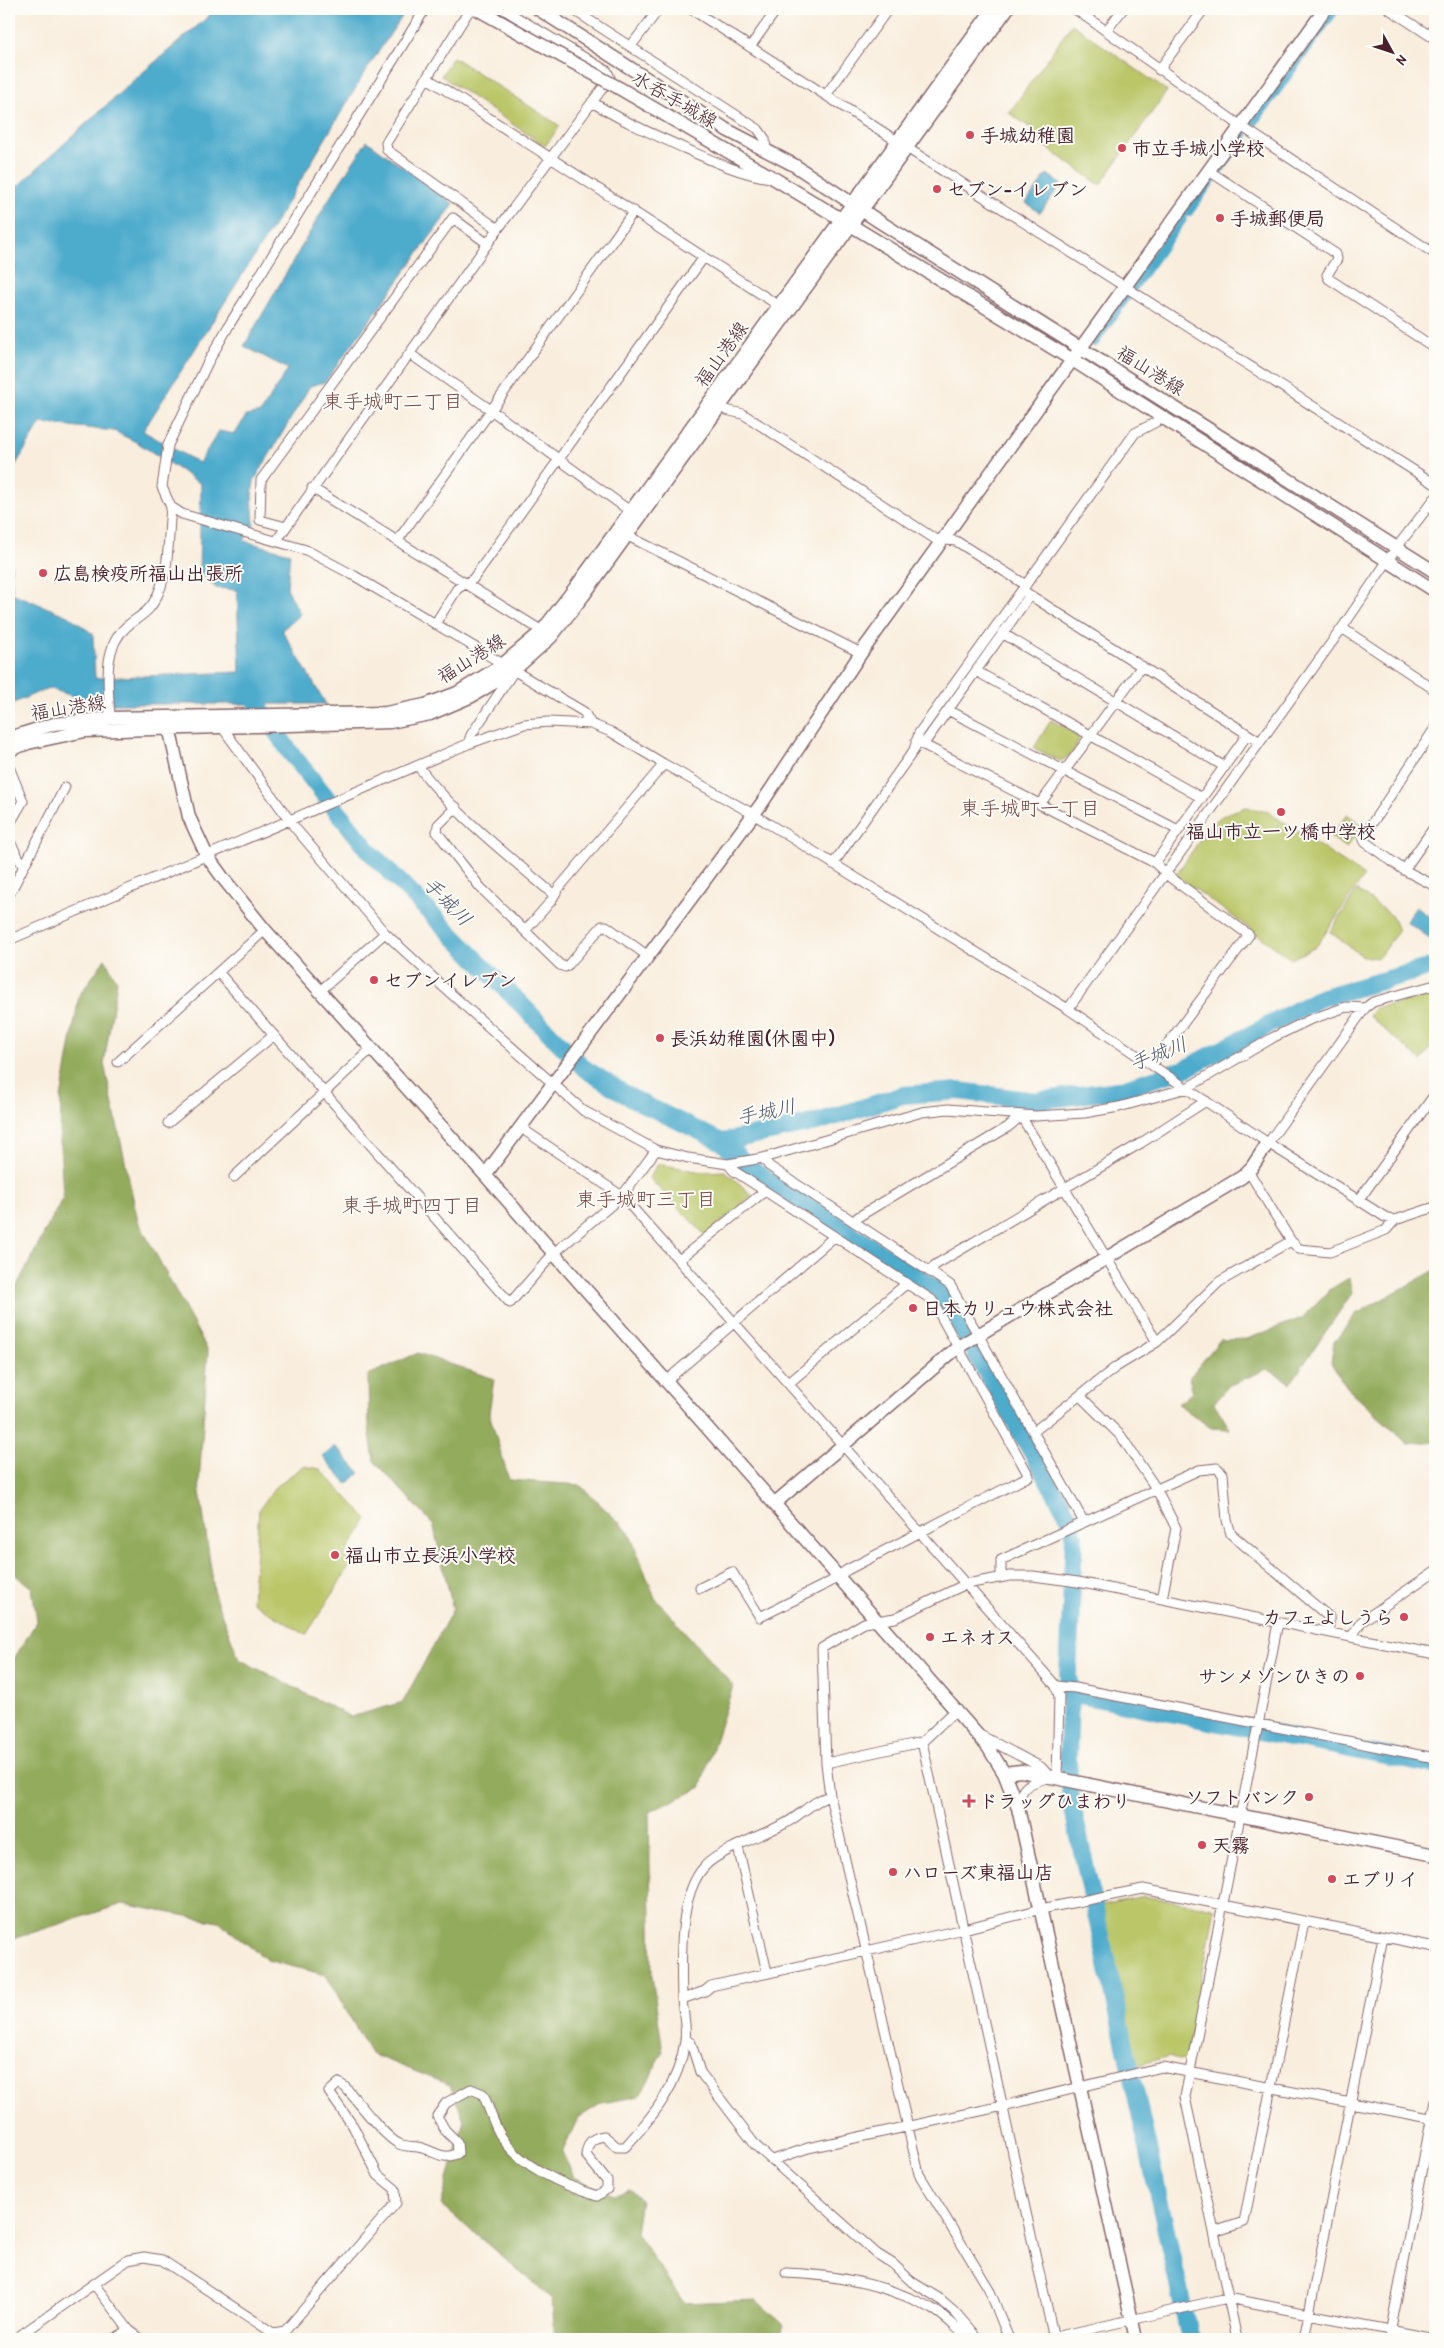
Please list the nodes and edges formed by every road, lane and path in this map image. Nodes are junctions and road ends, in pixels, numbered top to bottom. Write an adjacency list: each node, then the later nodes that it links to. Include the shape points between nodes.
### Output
1 (425, 9): 54 (street, via 208,362 168,445 162,487)
2 (470, 9): 24 (street)
3 (476, 9): 32 (street, 水呑手城線, bridge)
4 (503, 9): 26 (street, via 607,71 610,78)
5 (538, 9): 29 (street, 水呑手城線, via 727,130)
6 (572, 9): 21 (street)
7 (659, 9): 21 (street)
8 (691, 9): 22 (street)
9 (777, 9): 22 (street)
10 (888, 9): 25 (street)
11 (993, 9): 28 (street)
12 (1007, 9): 28 (street)
13 (1075, 9): 19 (street)
14 (1123, 9): 19 (street)
15 (1204, 9): 23 (street)
16 (1325, 9): 27 (street)
17 (1389, 9): 20 (street)
18 (1435, 26): 20 (street)
19 (1106, 31): 23 (street)
20 (1432, 37)
21 (631, 46): 29 (street, via 758,129 765,139)
22 (750, 47): 25 (street)
23 (1159, 70): 27 (street)
24 (427, 78): 30 (street); 37 (street, via 386,143 387,150)
25 (826, 95): 28 (street)
26 (592, 102): 30 (street); 32 (street, via 616,118 712,160 753,176)
27 (1241, 126): 31 (street); 39 (street)
28 (902, 145): 33 (street); 41 (street)
29 (766, 150): 33 (street, 水呑手城線)
30 (550, 159): 34 (street); 37 (street)
31 (1209, 171): 41 (street); 44 (street, via 1336,254 1327,275 1329,279)
32 (775, 178): 35 (street, 水呑手城線)
33 (857, 207): 35 (street, 福山港線); 36 (street); 43 (street, 福山港線)
34 (634, 211): 40 (street); 48 (street)
35 (840, 219): 36 (street, 水呑手城線); 42 (street, 福山港線)
36 (852, 226): 42 (street, 福山港線); 46 (street, 福山港線)
37 (498, 229): 38 (street)
38 (488, 244): 45 (street); 56 (street, via 453,218 261,480 260,520)
39 (1435, 254)
40 (704, 257): 42 (street); 50 (street)
41 (1125, 287): 43 (street); 51 (street)
42 (784, 309): 47 (street, 福山港線); 55 (street, 福山港線)
43 (1080, 348): 46 (street); 61 (street, 福山港線)
44 (1435, 348)
45 (410, 354): 48 (street); 52 (street)
46 (1071, 359): 49 (street, 福山港線); 58 (street)
47 (720, 406): 55 (street, 福山港線); 58 (street, via 743,414 935,539)
48 (491, 410): 50 (street); 60 (street)
49 (1160, 415): 62 (street, 福山港線); 65 (street, via 1151,426 1135,433)
50 (558, 461): 55 (street); 64 (street, via 473,579)
51 (1435, 484)
52 (312, 488): 56 (street); 60 (street)
53 (1435, 498): 61 (street)
54 (171, 507): 59 (street, via 182,514); 78 (street, via 164,576 158,595 147,611 128,626 114,644 108,672)
55 (634, 514): 57 (street, 福山港線); 69 (street, 福山港線)
56 (286, 527): 59 (street)
57 (626, 535): 69 (street, 福山港線); 71 (street)
58 (944, 539): 65 (street, via 956,541); 71 (street)
59 (277, 540): 67 (street, via 306,550)
60 (398, 540): 64 (street)
61 (1397, 547): 62 (street); 63 (street, 福山港線)
62 (1387, 561): 66 (street, 福山港線); 68 (street)
63 (1435, 572)
64 (465, 584): 67 (street, via 457,589); 69 (street)
65 (1026, 590): 70 (street); 72 (street); 87 (street, via 919,734)
66 (1435, 591)
67 (435, 624): 73 (street)
68 (1342, 628): 75 (street); 86 (street)
69 (547, 634): 73 (street, 福山港線)
70 (1002, 634): 74 (street); 76 (street)
71 (861, 653): 99 (street)
72 (1142, 666): 76 (street); 83 (street)
73 (508, 668): 80 (street, 福山港線, via 472,696 430,714 390,722 338,720); 81 (street, via 584,712); 88 (street)
74 (976, 671): 77 (street); 84 (street)
75 (1435, 690)
76 (1116, 702): 84 (street); 93 (street)
77 (948, 710): 87 (street); 94 (street)
78 (110, 714): 79 (street, 福山港線); 85 (street, 福山港線, via 54,724)
79 (168, 723): 80 (street, 福山港線); 89 (street, 福山港線, via 86,731); 105 (street, via 189,817)
80 (224, 724): 100 (street)
81 (591, 724): 88 (street, via 524,724); 90 (street, via 611,732)
82 (1435, 728): 109 (street, via 1363,837 1365,842)
83 (1247, 735): 86 (street); 93 (street)
84 (1090, 736): 94 (street); 96 (street)
85 (9, 738)
86 (1260, 742): 110 (street)
87 (920, 743): 97 (street); 107 (street)
88 (468, 744): 91 (street)
89 (9, 750)
90 (664, 764): 99 (street); 113 (street)
91 (418, 766): 98 (street); 100 (street)
92 (9, 767): 101 (street, via 22,801)
93 (1225, 767): 96 (street)
94 (1065, 770): 97 (street); 103 (street)
95 (65, 787): 108 (street)
96 (1202, 798): 103 (street)
97 (1040, 804): 106 (street)
98 (456, 807): 113 (street); 115 (street, via 438,825 437,832 480,887)
99 (753, 814): 107 (street); 118 (street)
100 (293, 819): 105 (street); 116 (street, via 341,883)
101 (9, 825)
102 (1435, 826): 109 (street)
103 (1178, 830): 106 (street)
104 (9, 840): 108 (street)
105 (207, 856): 114 (street); 117 (street)
106 (1156, 863): 110 (street)
107 (833, 864): 123 (street)
108 (23, 866): 112 (street)
109 (1404, 870): 111 (street)
110 (1167, 873): 123 (street); 127 (street, via 1249,935)
111 (1435, 886)
112 (9, 895)
113 (554, 895): 115 (street)
114 (265, 930): 119 (street); 121 (street)
115 (526, 931): 118 (street, via 560,966 565,967 602,926)
116 (385, 933): 121 (street); 128 (street)
117 (9, 940)
118 (648, 956): 128 (street)
119 (218, 972): 124 (street); 126 (street)
120 (1435, 985): 122 (street, via 1373,1002)
121 (320, 991): 125 (street)
122 (1365, 1008): 129 (street, via 1346,1007 1309,1020); 136 (street)
123 (1068, 1009): 127 (street)
124 (274, 1035): 130 (street); 134 (street)
125 (372, 1048): 130 (street); 141 (street)
126 (118, 1062)
127 (1154, 1066): 129 (street)
128 (553, 1083): 135 (street); 137 (street, via 584,1111)
129 (1184, 1086): 132 (street); 133 (street, via 1119,1107 1084,1113)
130 (325, 1092): 142 (street); 152 (street, via 510,1303)
131 (1435, 1094): 146 (street)
132 (1206, 1101): 136 (street); 143 (street)
133 (1021, 1116): 138 (street, via 948,1109 922,1112); 143 (street); 149 (street)
134 (168, 1123)
135 (521, 1128): 141 (street); 145 (street)
136 (1268, 1143): 140 (street); 146 (street)
137 (656, 1150): 139 (street); 145 (street)
138 (759, 1159): 139 (street); 149 (street)
139 (729, 1163): 144 (street, via 734,1171)
140 (1247, 1172): 151 (street); 153 (street)
141 (485, 1175): 152 (street)
142 (234, 1177)
143 (1065, 1189): 153 (street); 155 (street, via 935,1265)
144 (765, 1191): 150 (street); 154 (street)
145 (622, 1196): 152 (street); 154 (street)
146 (1359, 1200): 148 (street)
147 (1435, 1206): 148 (street)
148 (1395, 1220): 151 (street, via 1386,1230 1330,1252 1299,1249)
149 (854, 1222): 155 (street)
150 (834, 1237): 156 (street); 157 (street)
151 (1291, 1241): 159 (street, via 1220,1282)
152 (554, 1253): 161 (street)
153 (1106, 1259): 158 (street); 159 (street)
154 (679, 1260): 157 (street)
155 (930, 1272): 158 (street, via 950,1285)
156 (906, 1284): 160 (street, via 932,1300); 162 (street)
157 (734, 1322): 161 (street); 162 (street)
158 (977, 1336): 160 (street); 164 (street)
159 (1157, 1342): 163 (street, via 1116,1367)
160 (960, 1346): 165 (street); 169 (street, via 1030,1476)
161 (666, 1381): 167 (street)
162 (789, 1382): 165 (street)
163 (1080, 1396): 164 (street); 166 (street, via 1121,1436)
164 (1033, 1432): 168 (street)
165 (843, 1446): 167 (street); 169 (street)
166 (1157, 1490): 168 (street); 175 (street, via 1176,1528); 178 (street, via 1199,1470 1221,1469 1227,1520 1232,1534 1329,1617)
167 (775, 1503): 171 (street)
168 (1081, 1523): 172 (street, via 1001,1560)
169 (920, 1532): 171 (street); 173 (street)
170 (1435, 1572): 179 (street, via 1361,1622)
171 (838, 1576): 174 (street, via 760,1617 732,1572); 176 (street)
172 (1001, 1577): 173 (street); 175 (street, via 1065,1580)
173 (966, 1584): 176 (street, via 895,1618); 181 (street)
174 (700, 1588)
175 (1162, 1599): 177 (street)
176 (879, 1621): 182 (street); 187 (street, via 864,1623 822,1648)
177 (1278, 1623): 178 (street); 183 (street)
178 (1329, 1632): 179 (street)
179 (1352, 1636): 180 (street)
180 (1435, 1654)
181 (1060, 1686): 183 (street); 189 (street)
182 (957, 1710): 184 (street); 185 (street)
183 (1258, 1729): 186 (street); 192 (street)
184 (978, 1734): 188 (street); 189 (street)
185 (922, 1742): 187 (street); 198 (street)
186 (1435, 1758)
187 (826, 1763): 190 (street)
188 (1004, 1773): 189 (street, via 1022,1771); 191 (street)
189 (1062, 1779): 191 (street, via 1029,1784 1022,1789); 192 (street)
190 (830, 1796): 193 (street, via 821,1798 789,1822); 201 (street)
191 (1018, 1808): 196 (street)
192 (1240, 1815): 194 (street); 195 (street)
193 (738, 1847): 202 (street); 203 (street, via 706,1865 698,1874 688,1897)
194 (1435, 1855)
195 (1222, 1904): 196 (street, via 1143,1889); 197 (street); 205 (street)
196 (1041, 1909): 198 (street); 206 (street)
197 (1304, 1922): 199 (street); 207 (street)
198 (964, 1929): 201 (street); 210 (street)
199 (1384, 1937): 200 (street); 209 (street)
200 (1435, 1947)
201 (868, 1950): 202 (street); 212 (street)
202 (766, 1972): 203 (street, via 711,1986)
203 (682, 1999): 204 (street)
204 (685, 2039): 213 (street, via 691,2043 700,2072 715,2093 756,2146); 216 (street, via 675,2075 662,2104 626,2147 617,2147 604,2136 593,2138 587,2144 586,2155 607,2181 607,2189 597,2196 571,2188 511,2150 500,2135 484,2094 471,2089 446,2103 438,2116 445,2130 458,2142 458,2153 451,2158 400,2144 339,2083 329,2092 353,2126 378,2175 395,2189 396,2203 285,2331 272,2333 162,2260 144,2257 128,2260)
205 (1190, 2071): 206 (street, via 1162,2067); 207 (street); 214 (street, via 1185,2097)
206 (1081, 2087): 210 (street); 219 (street)
207 (1271, 2088): 209 (street); 214 (street, via 1244,2222)
208 (1435, 2100): 211 (street)
209 (1351, 2103): 211 (street); 218 (street)
210 (1002, 2106): 212 (street); 228 (street)
211 (1434, 2118): 221 (street)
212 (908, 2126): 213 (street, via 808,2148); 227 (street, via 920,2174 989,2289)
213 (773, 2160): 226 (street, via 877,2254 955,2312)
214 (1214, 2232): 217 (street)
215 (786, 2273): 225 (street, via 812,2274 888,2288 932,2308)
216 (94, 2284): 220 (street); 222 (street)
217 (1228, 2298): 218 (street); 219 (street); 230 (street)
218 (1309, 2314): 221 (street); 231 (street)
219 (1131, 2320): 228 (street); 229 (street)
220 (129, 2330): 223 (street); 224 (street)
221 (1390, 2335): 232 (street)
222 (15, 2339)
223 (114, 2339)
224 (141, 2339)
225 (969, 2339)
226 (978, 2339)
227 (1009, 2339)
228 (1051, 2339)
229 (1136, 2339)
230 (1237, 2339)
231 (1304, 2339)
232 (1435, 2339)

